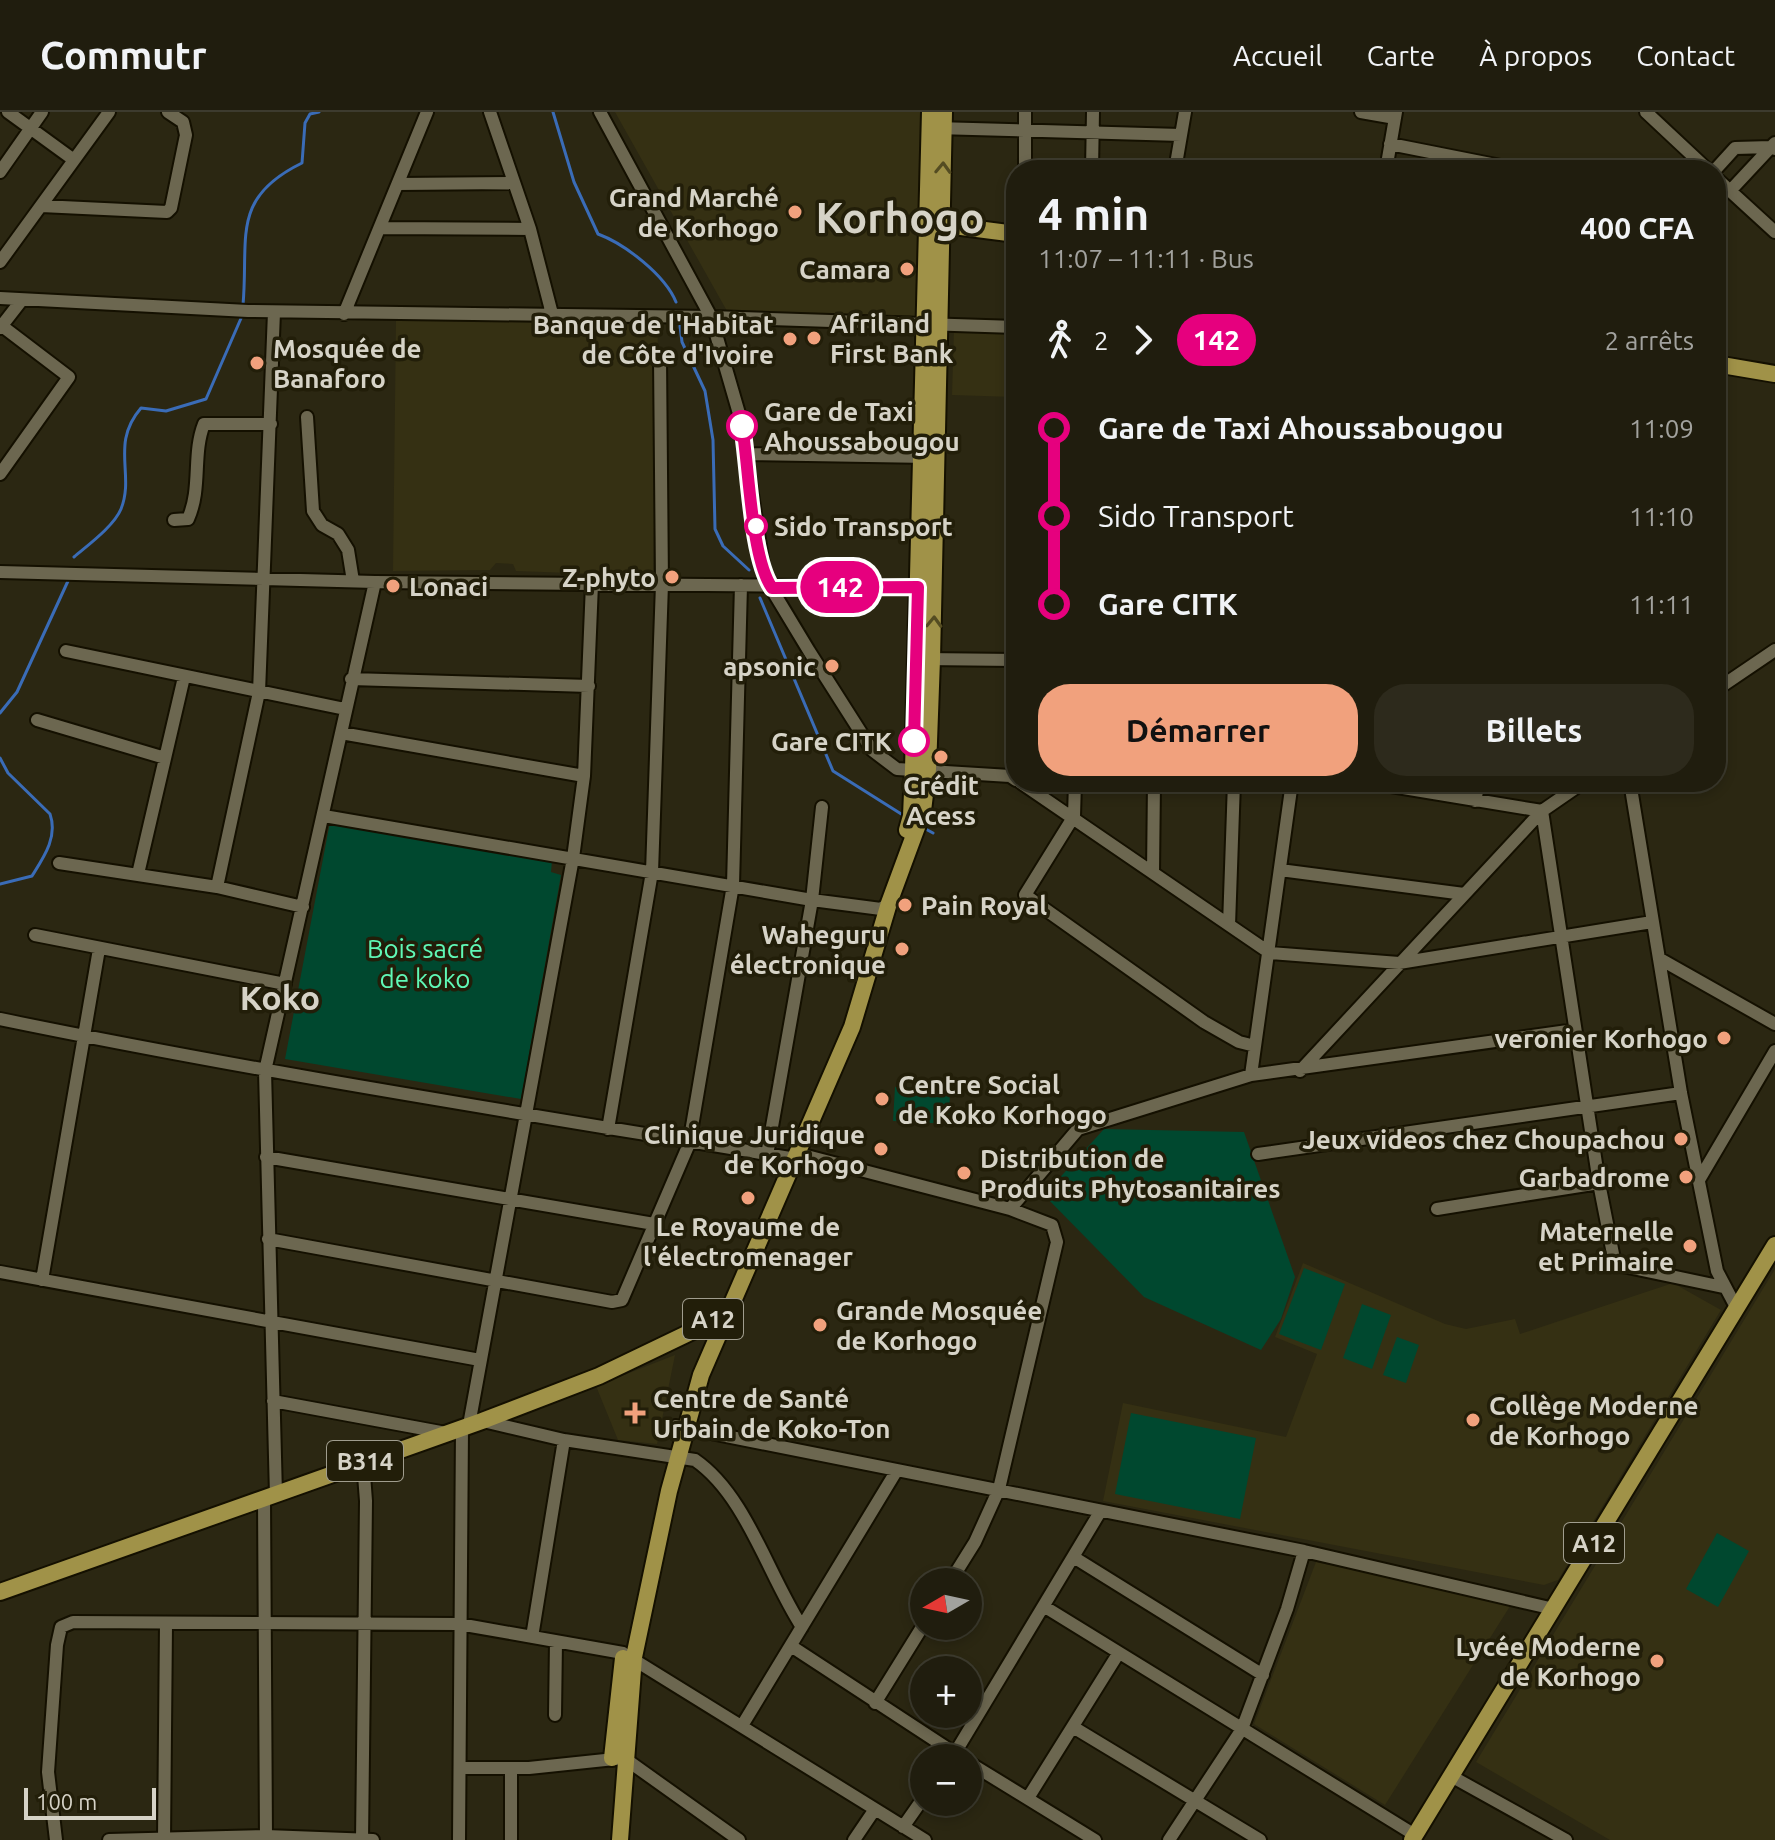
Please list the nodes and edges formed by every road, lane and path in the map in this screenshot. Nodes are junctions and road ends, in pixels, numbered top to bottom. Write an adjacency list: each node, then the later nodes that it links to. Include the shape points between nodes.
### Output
1 (8, 112): 15 (street)
2 (42, 112): 15 (street)
3 (109, 112): 21 (street)
4 (168, 112): 34 (street, via 183,122 186,135 167,212)
5 (427, 112): 31 (street)
6 (490, 112): 30 (street)
7 (600, 112): 46 (street)
8 (1025, 112): 16 (street)
9 (1093, 112): 17 (street)
10 (1185, 112): 18 (street)
11 (1361, 112): 13 (street)
12 (1646, 112): 27 (street)
13 (1395, 115): 19 (street)
14 (937, 120): 16 (street); 35 (main road, A12)
15 (31, 128): 21 (street); 29 (street)
16 (1025, 128): 17 (street); 22 (street)
17 (1093, 130): 18 (street); 23 (street)
18 (1181, 135): 24 (street)
19 (1390, 144): 25 (street); 26 (street)
20 (1774, 146): 28 (street, via 1735,148); 33 (street)
21 (74, 160): 34 (street)
22 (1025, 160)
23 (1092, 160)
24 (1177, 160)
25 (1388, 160)
26 (1471, 160)
27 (1697, 160)
28 (1724, 160)
29 (0, 172)
30 (514, 183): 31 (street); 37 (street)
31 (398, 184): 36 (street)
32 (1726, 187): 33 (street)
33 (1730, 191): 38 (street)
34 (41, 206): 40 (street)
35 (934, 223): 39 (main road); 47 (main road, A12)
36 (380, 228): 37 (street); 44 (street)
37 (530, 229): 45 (street)
38 (1775, 232)
39 (1006, 233)
40 (0, 262)
41 (0, 298): 42 (street)
42 (21, 301): 43 (street); 48 (street)
43 (274, 312): 44 (street); 54 (street)
44 (344, 314): 45 (street)
45 (552, 314): 46 (street)
46 (711, 317): 47 (street); 55 (street)
47 (932, 325): 49 (street); 56 (main road, A12)
48 (1, 327): 57 (street, via 69,377)
49 (1006, 327)
50 (660, 357): 64 (street)
51 (1726, 366): 52 (main road)
52 (1775, 374)
53 (307, 417): 61 (street, via 313,511 348,550)
54 (271, 424): 58 (street, via 204,424 196,443 194,506 188,519); 60 (street)
55 (747, 454): 56 (street); 67 (street, via 758,542)
56 (929, 457): 66 (main road, A12)
57 (0, 474)
58 (174, 520)
59 (0, 572): 60 (street)
60 (266, 579): 61 (street); 76 (street)
61 (353, 581): 62 (street)
62 (375, 582): 63 (street); 73 (street)
63 (592, 584): 64 (street); 75 (street)
64 (662, 584): 65 (street); 102 (street)
65 (741, 585): 67 (street); 105 (street)
66 (926, 587): 67 (street); 70 (main road, A12)
67 (772, 588): 81 (street, via 872,750 897,769)
68 (1775, 650): 74 (street)
69 (66, 651): 72 (street)
70 (924, 659): 71 (street); 81 (main road, A12)
71 (1006, 660)
72 (184, 677): 76 (street); 80 (street)
73 (351, 679): 75 (street); 77 (street)
74 (1726, 683)
75 (589, 686): 82 (street)
76 (259, 692): 77 (street); 106 (street)
77 (345, 709): 79 (street)
78 (37, 720): 80 (street)
79 (341, 733): 82 (street); 96 (street)
80 (165, 758): 104 (street)
81 (921, 769): 83 (street); 98 (main road, A12); 98 (main road, A12, via 923,811)
82 (584, 776): 99 (street)
83 (1006, 776)
84 (1036, 792): 97 (street)
85 (1075, 792): 97 (street)
86 (1154, 792): 103 (street)
87 (1234, 792): 112 (street)
88 (1291, 792): 101 (street)
89 (1426, 792): 93 (street)
90 (1477, 792): 93 (street)
91 (1570, 792): 95 (street)
92 (1632, 792): 111 (street)
93 (1475, 801): 95 (street)
94 (822, 807): 108 (street)
95 (1542, 811): 107 (street); 114 (street)
96 (324, 816): 99 (street); 110 (street)
97 (1074, 816): 103 (street); 124 (street, via 1025,895 1204,1022)
98 (913, 826): 109 (main road, A12)
99 (573, 858): 102 (street); 131 (street)
100 (59, 863): 104 (street)
101 (1280, 870): 107 (street); 116 (street)
102 (652, 872): 105 (street); 132 (street)
103 (1153, 873): 112 (street)
104 (138, 874): 106 (street)
105 (733, 885): 108 (street); 133 (street)
106 (217, 887): 110 (street)
107 (1464, 894): 118 (street)
108 (812, 900): 109 (street); 135 (street)
109 (885, 906): 136 (main road, A12)
110 (303, 907): 119 (street)
111 (1652, 922): 114 (street); 117 (street)
112 (1229, 925): 116 (street)
113 (35, 935): 115 (street)
114 (1561, 935): 118 (street); 122 (street)
115 (99, 949): 119 (street); 123 (street)
116 (1270, 953): 118 (street); 124 (street)
117 (1660, 959): 121 (street); 129 (street)
118 (1399, 963): 127 (street)
119 (285, 984): 126 (street)
120 (0, 1019): 123 (street)
121 (1775, 1024)
122 (1575, 1030): 127 (street); 130 (street)
123 (83, 1036): 126 (street); 148 (street)
124 (1255, 1046): 128 (street)
125 (1775, 1051): 138 (street)
126 (265, 1071): 131 (street); 137 (street)
127 (1300, 1071): 128 (street)
128 (1251, 1075): 141 (street, via 1078,1129)
129 (1681, 1093): 130 (street); 138 (street)
130 (1588, 1109): 134 (street); 139 (street)
131 (525, 1113): 132 (street); 140 (street)
132 (608, 1129): 133 (street)
133 (689, 1144): 135 (street); 143 (street)
134 (1258, 1154)
135 (767, 1155): 136 (street)
136 (795, 1156): 141 (street); 151 (main road, A12)
137 (266, 1157): 140 (street); 144 (street)
138 (1699, 1180): 149 (street)
139 (1599, 1183): 142 (street); 149 (street, via 1618,1265)
140 (509, 1200): 143 (street); 147 (street)
141 (1010, 1209): 161 (street, via 1052,1225 1057,1242)
142 (1437, 1209)
143 (654, 1224): 147 (street, via 622,1300)
144 (268, 1239): 147 (street); 152 (street)
145 (1775, 1245): 150 (main road, A12)
146 (0, 1272): 148 (street)
147 (495, 1278): 153 (street)
148 (42, 1280): 152 (street)
149 (1723, 1287): 150 (street)
150 (1737, 1309): 169 (main road, A12)
151 (718, 1319): 155 (main road, B314, via 599,1376); 156 (main road, A12)
152 (271, 1320): 153 (street); 154 (street)
153 (480, 1360): 155 (street)
154 (273, 1401): 155 (street); 162 (street)
155 (465, 1427): 157 (street); 159 (main road, B314); 173 (street)
156 (682, 1428): 158 (main road, A12); 160 (street)
157 (564, 1440): 158 (street); 175 (street)
158 (673, 1456): 174 (street, via 695,1460 724,1484); 180 (main road, A12)
159 (363, 1462): 162 (main road, B314); 171 (street)
160 (897, 1470): 161 (street); 174 (street)
161 (999, 1489): 163 (street); 166 (street)
162 (270, 1497): 167 (main road, B314); 170 (street)
163 (1100, 1512): 164 (street); 165 (street)
164 (1304, 1551): 169 (street); 181 (street)
165 (1075, 1558): 168 (street); 181 (street)
166 (959, 1568)
167 (0, 1592)
168 (1045, 1607): 179 (street); 188 (street)
169 (1554, 1609): 193 (main road, A12)
170 (265, 1622): 171 (street); 172 (street); 200 (street)
171 (364, 1623): 173 (street); 201 (street)
172 (166, 1624): 202 (street, via 73,1622 61,1627 48,1772); 204 (street)
173 (459, 1624): 175 (street); 190 (street)
174 (802, 1627): 178 (street)
175 (532, 1637): 177 (street)
176 (914, 1640): 182 (street)
177 (556, 1641): 180 (street); 183 (street)
178 (791, 1646): 182 (street); 184 (street)
179 (1118, 1654): 185 (street); 186 (street)
180 (628, 1655): 184 (street); 189 (main road, A12)
181 (1263, 1675): 186 (street)
182 (875, 1703): 187 (street)
183 (555, 1715)
184 (743, 1724): 196 (street)
185 (1073, 1727): 194 (street); 195 (street)
186 (1242, 1729): 195 (street); 199 (street)
187 (936, 1744)
188 (964, 1744)
189 (618, 1759): 191 (street); 207 (main road, A12); 208 (main road, A12); 209 (street)
190 (460, 1768): 191 (street); 205 (street)
191 (511, 1768): 206 (street)
192 (982, 1770): 194 (street)
193 (1451, 1776): 199 (main road, A12); 215 (street)
194 (1028, 1798): 212 (street)
195 (1195, 1799): 213 (street); 214 (street)
196 (875, 1809): 198 (street); 210 (street)
197 (911, 1816): 198 (street)
198 (903, 1827): 211 (street)
199 (1413, 1837)
200 (266, 1838): 201 (street); 204 (street)
201 (365, 1839)
202 (56, 1840)
203 (109, 1840): 204 (street)
204 (164, 1840)
205 (459, 1840)
206 (511, 1840)
207 (610, 1840)
208 (620, 1840)
209 (739, 1840)
210 (854, 1840)
211 (925, 1840)
212 (1095, 1840)
213 (1169, 1840)
214 (1260, 1840)
215 (1566, 1840)

